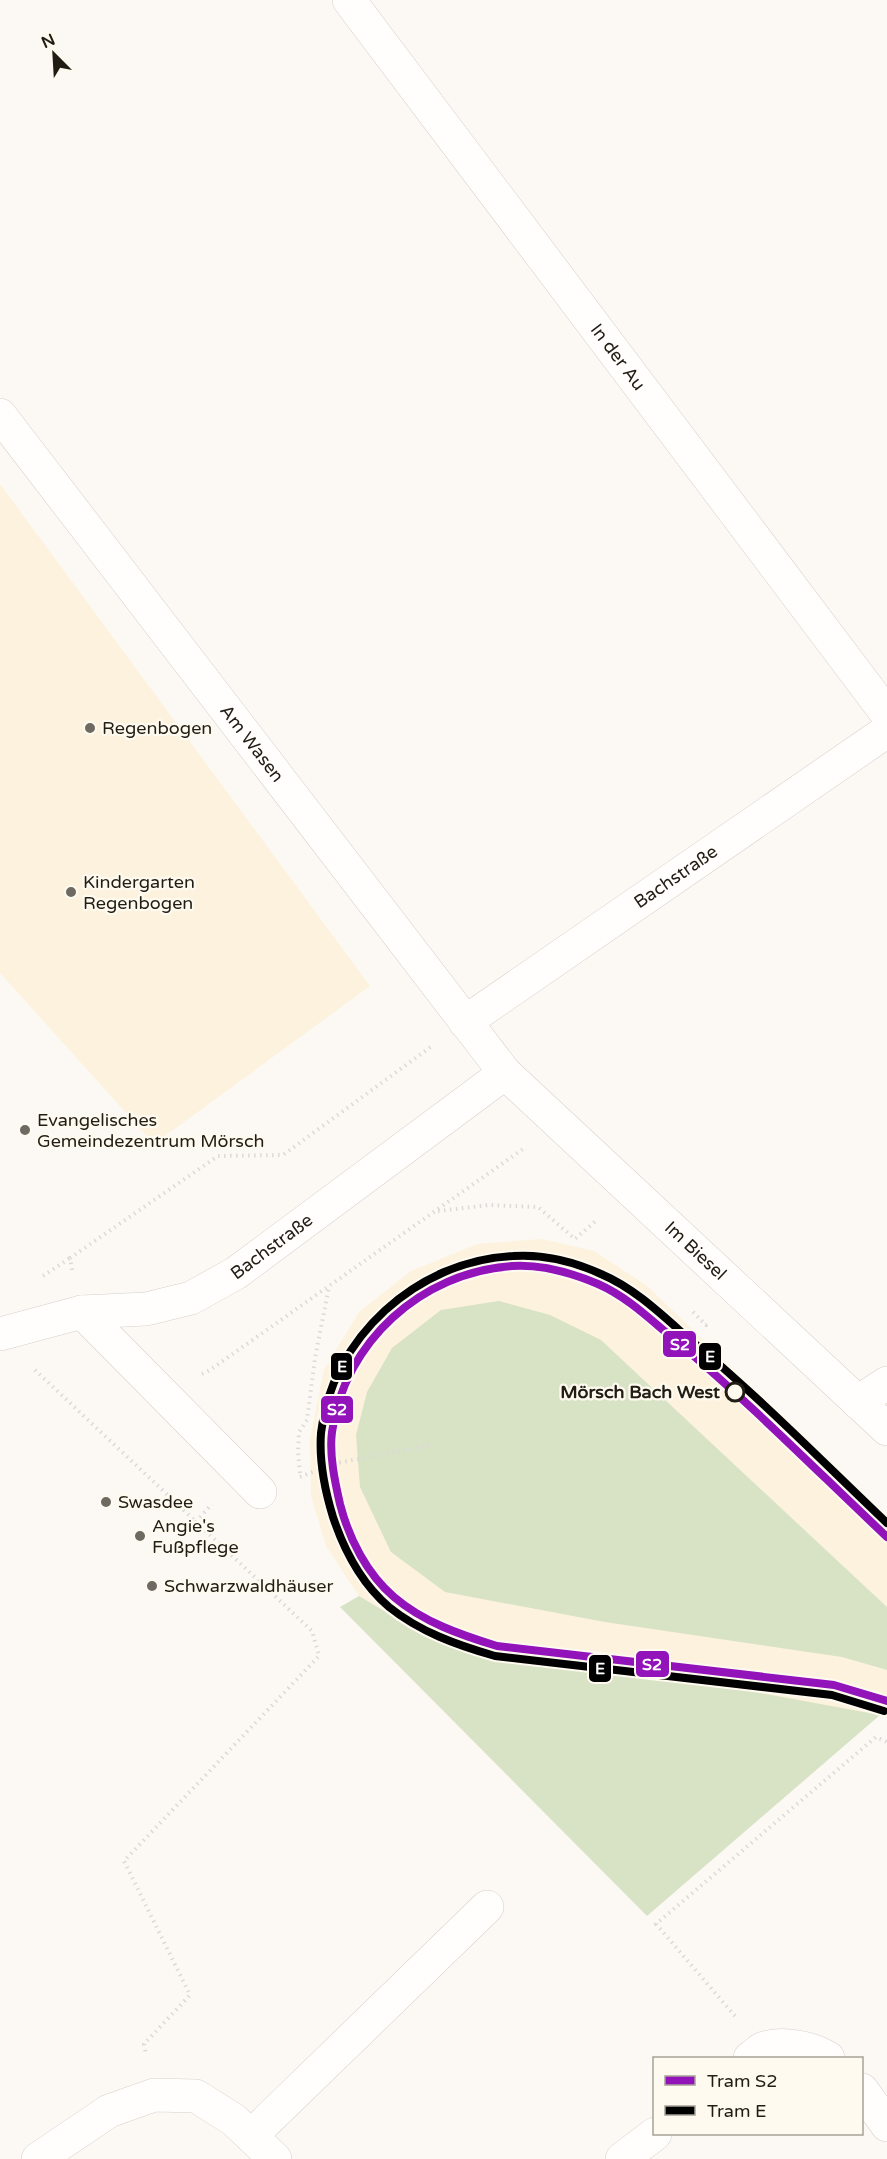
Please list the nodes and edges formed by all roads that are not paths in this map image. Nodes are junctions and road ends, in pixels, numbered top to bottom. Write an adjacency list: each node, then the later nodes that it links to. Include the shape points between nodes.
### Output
1 (349, 0): 3 (street, In der Au)
2 (0, 415): 5 (street, Am Wasen)
3 (887, 714)
4 (887, 731): 5 (street, Bachstraße)
5 (465, 1022): 6 (street, Am Wasen)
6 (505, 1073): 7 (street, Bachstraße, via 236,1273 191,1298 146,1309); 10 (street, Im Biesel)
7 (82, 1312): 8 (street, Bachstraße); 12 (street)
8 (0, 1334)
9 (887, 1383): 10 (street)
10 (858, 1402): 11 (street, Im Biesel)
11 (887, 1429)
12 (260, 1492)
13 (487, 1907): 19 (street)
14 (756, 2054): 15 (street, via 789,2046 817,2051)
15 (826, 2057)
16 (863, 2093): 17 (street)
17 (887, 2126)
18 (653, 2135): 22 (street)
19 (251, 2136): 20 (street, via 196,2096 154,2095 109,2110); 21 (street)
20 (38, 2159)
21 (275, 2159)
22 (622, 2159)

